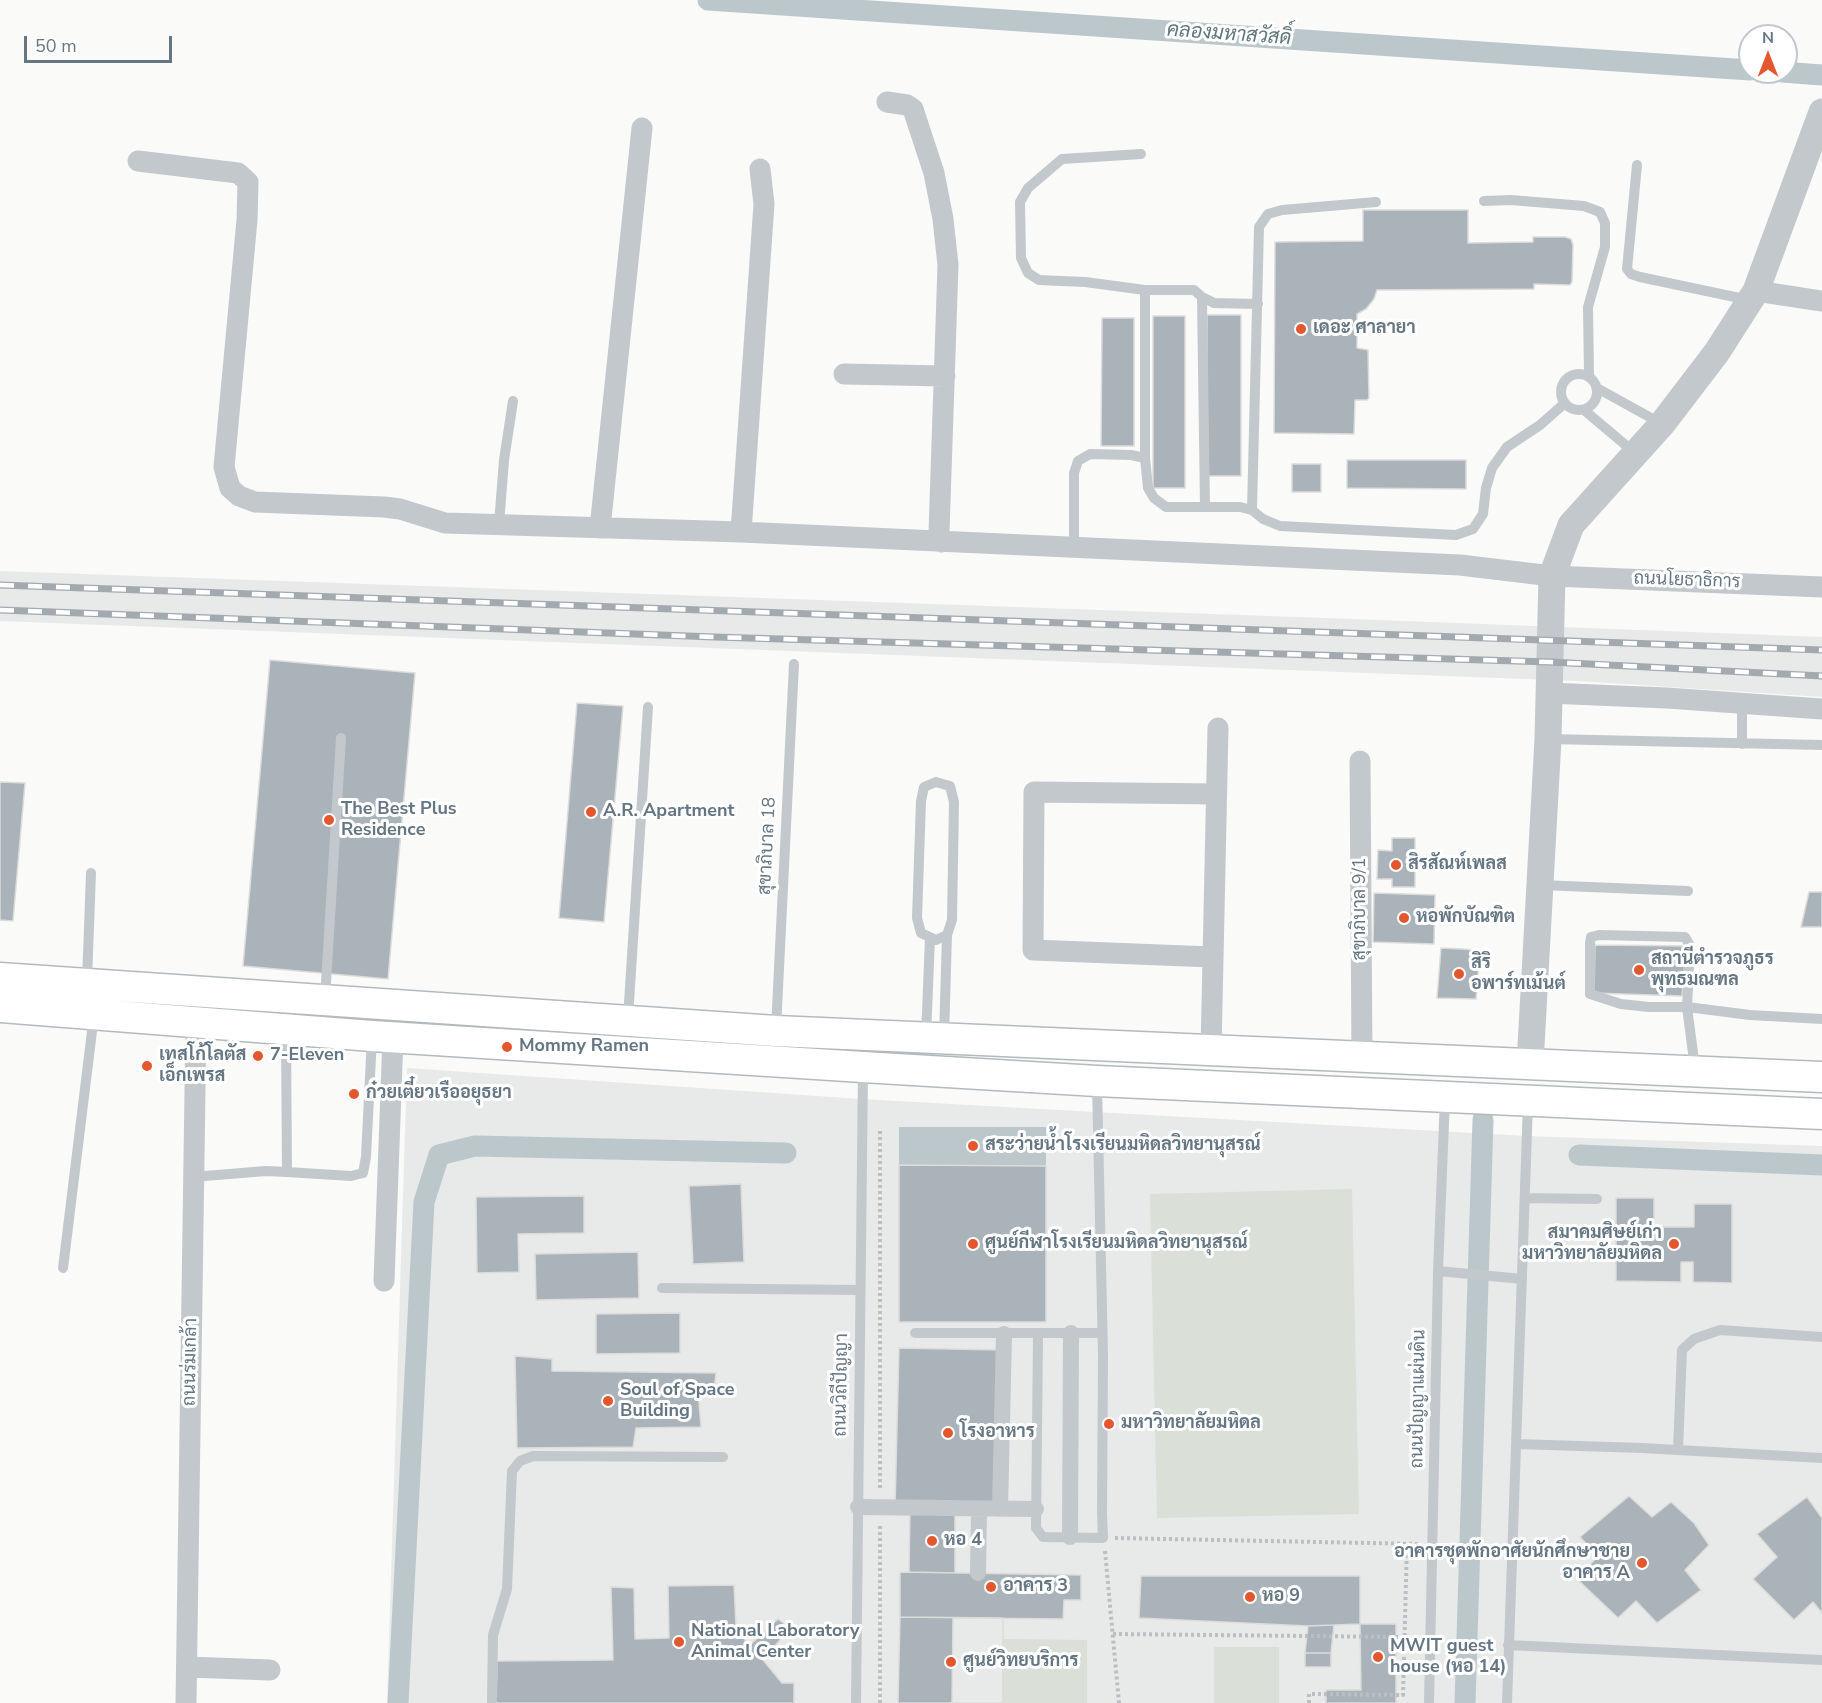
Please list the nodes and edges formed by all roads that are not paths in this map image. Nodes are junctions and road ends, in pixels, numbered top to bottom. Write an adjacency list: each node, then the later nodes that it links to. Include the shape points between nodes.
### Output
1 (887, 102): 16 (street, via 913,109 934,173 948,265)
2 (1822, 112): 11 (street)
3 (642, 128): 28 (street)
4 (1141, 154): 10 (lane, via 1062,159 1028,188 1020,202 1021,258 1028,273 1039,280)
5 (138, 161): 27 (street, ถนนโยธาธิการ, via 238,173 248,182 224,467 230,488 255,501 384,507 445,523)
6 (1637, 165): 11 (lane, via 1627,269 1631,274)
7 (760, 169): 29 (street, via 764,204)
8 (1484, 201): 17 (lane, via 1584,206 1600,212 1605,224 1605,247 1588,307)
9 (1376, 202): 14 (lane, via 1268,214 1259,227)
10 (1145, 290): 12 (lane, via 1194,290); 24 (lane)
11 (1753, 296): 13 (street); 22 (street, via 1717,352)
12 (1202, 297): 14 (lane, via 1214,303); 25 (lane)
13 (1822, 301)
14 (1258, 304): 26 (lane)
15 (844, 374): 16 (street)
16 (945, 376): 30 (street)
17 (1589, 376): 18 (lane); 20 (lane, via 1568,377 1561,390)
18 (1597, 388): 21 (lane, via 1595,401); 22 (lane)
19 (513, 401): 27 (lane)
20 (1564, 403): 21 (lane); 26 (lane, via 1507,447 1492,468 1483,514 1473,529 1456,535 1280,526)
21 (1584, 410): 23 (lane)
22 (1662, 424): 23 (street)
23 (1636, 453): 32 (street, via 1571,525)
24 (1145, 458): 25 (lane, via 1148,488 1166,507); 31 (lane, via 1090,454 1078,460 1074,473)
25 (1205, 507): 26 (lane)
26 (1252, 510)
27 (499, 524): 28 (street, ถนนโยธาธิการ)
28 (600, 528): 29 (street, ถนนโยธาธิการ)
29 (741, 532): 30 (street, ถนนโยธาธิการ)
30 (941, 542): 31 (street, ถนนโยธาธิการ)
31 (1074, 548): 32 (street, ถนนโยธาธิการ, via 1460,565)
32 (1552, 576): 33 (street, ถนนโยธาธิการ); 35 (street)
33 (1822, 587)
34 (794, 664): 62 (lane, สุขาภิบาล 18)
35 (1548, 693): 36 (street); 41 (street)
36 (1742, 703): 38 (street); 42 (lane)
37 (648, 706): 59 (lane)
38 (1822, 709)
39 (1218, 728): 45 (street)
40 (342, 738): 54 (lane)
41 (1548, 739): 42 (lane); 47 (street)
42 (1742, 744): 43 (lane)
43 (1822, 745)
44 (1360, 761): 66 (street, สุขาภิบาล 9/1)
45 (1216, 794): 51 (street); 51 (street, via 1034,792 1033,950)
46 (91, 873): 53 (lane)
47 (1540, 885): 48 (lane); 67 (street)
48 (1688, 891)
49 (947, 935): 50 (lane, via 936,940); 50 (lane, via 952,920 954,802 950,786 936,782 924,787 921,801 917,918 921,933); 64 (lane)
50 (930, 938): 64 (lane)
51 (1212, 957): 65 (street)
52 (0, 978): 53 (main road)
53 (86, 984): 54 (main road)
54 (324, 1000): 59 (main road)
55 (0, 1007): 57 (main road)
56 (1687, 1007): 56 (lane, via 1621,1004 1590,994 1591,937 1685,937 1690,946); 58 (lane); 69 (lane)
57 (94, 1014): 60 (main road); 79 (lane)
58 (1822, 1019)
59 (628, 1021): 62 (main road)
60 (196, 1022): 61 (main road); 76 (street, ถนนร่มเกล้า)
61 (286, 1029): 63 (main road); 75 (lane)
62 (776, 1031): 64 (main road)
63 (383, 1036): 68 (main road); 75 (lane, via 363,1173 351,1176); 82 (street)
64 (935, 1038): 65 (main road)
65 (1211, 1051): 66 (main road)
66 (1362, 1057): 67 (main road)
67 (1530, 1065): 69 (main road); 73 (main road)
68 (862, 1067): 71 (main road); 84 (lane, ถนนวิถีปัญญา)
69 (1695, 1071): 70 (main road)
70 (1822, 1077)
71 (1096, 1081): 72 (main road); 87 (lane)
72 (1445, 1096): 73 (main road); 80 (lane, ถนนปัญญาแผ่นดิน)
73 (1529, 1100): 74 (main road); 77 (lane)
74 (1822, 1114)
75 (287, 1172): 76 (lane)
76 (193, 1177): 103 (street, ถนนร่มเกล้า)
77 (1525, 1198): 78 (lane); 81 (lane)
78 (1596, 1199)
79 (63, 1268)
80 (1438, 1272): 81 (lane); 108 (lane, ถนนปัญญาแผ่นดิน)
81 (1522, 1279): 91 (lane)
82 (384, 1281)
83 (662, 1288): 84 (lane)
84 (860, 1290): 95 (lane, ถนนวิถีปัญญา)
85 (915, 1333): 88 (lane)
86 (1071, 1333): 87 (lane); 89 (lane); 99 (street)
87 (1102, 1333): 99 (lane, via 1103,1538)
88 (1004, 1334): 89 (lane); 97 (street)
89 (1038, 1334): 98 (lane)
90 (1822, 1337): 92 (lane, via 1720,1330 1694,1339 1682,1350)
91 (1517, 1444): 92 (lane); 101 (lane)
92 (1678, 1450): 94 (lane)
93 (723, 1457): 106 (lane, via 533,1456 520,1461 512,1471 507,1588 493,1635)
94 (1822, 1458)
95 (858, 1507): 96 (street); 107 (lane, ถนนวิถีปัญญา)
96 (979, 1509): 97 (street); 100 (street)
97 (1000, 1509): 98 (street)
98 (1036, 1509): 99 (lane, via 1040,1535)
99 (1070, 1538)
100 (978, 1574)
101 (1508, 1645): 102 (lane); 109 (lane)
102 (1822, 1660)
103 (188, 1667): 104 (street); 105 (street, ถนนร่มเกล้า)
104 (270, 1670)
105 (186, 1703)
106 (492, 1703)
107 (856, 1703)
108 (1429, 1703)
109 (1507, 1703)

